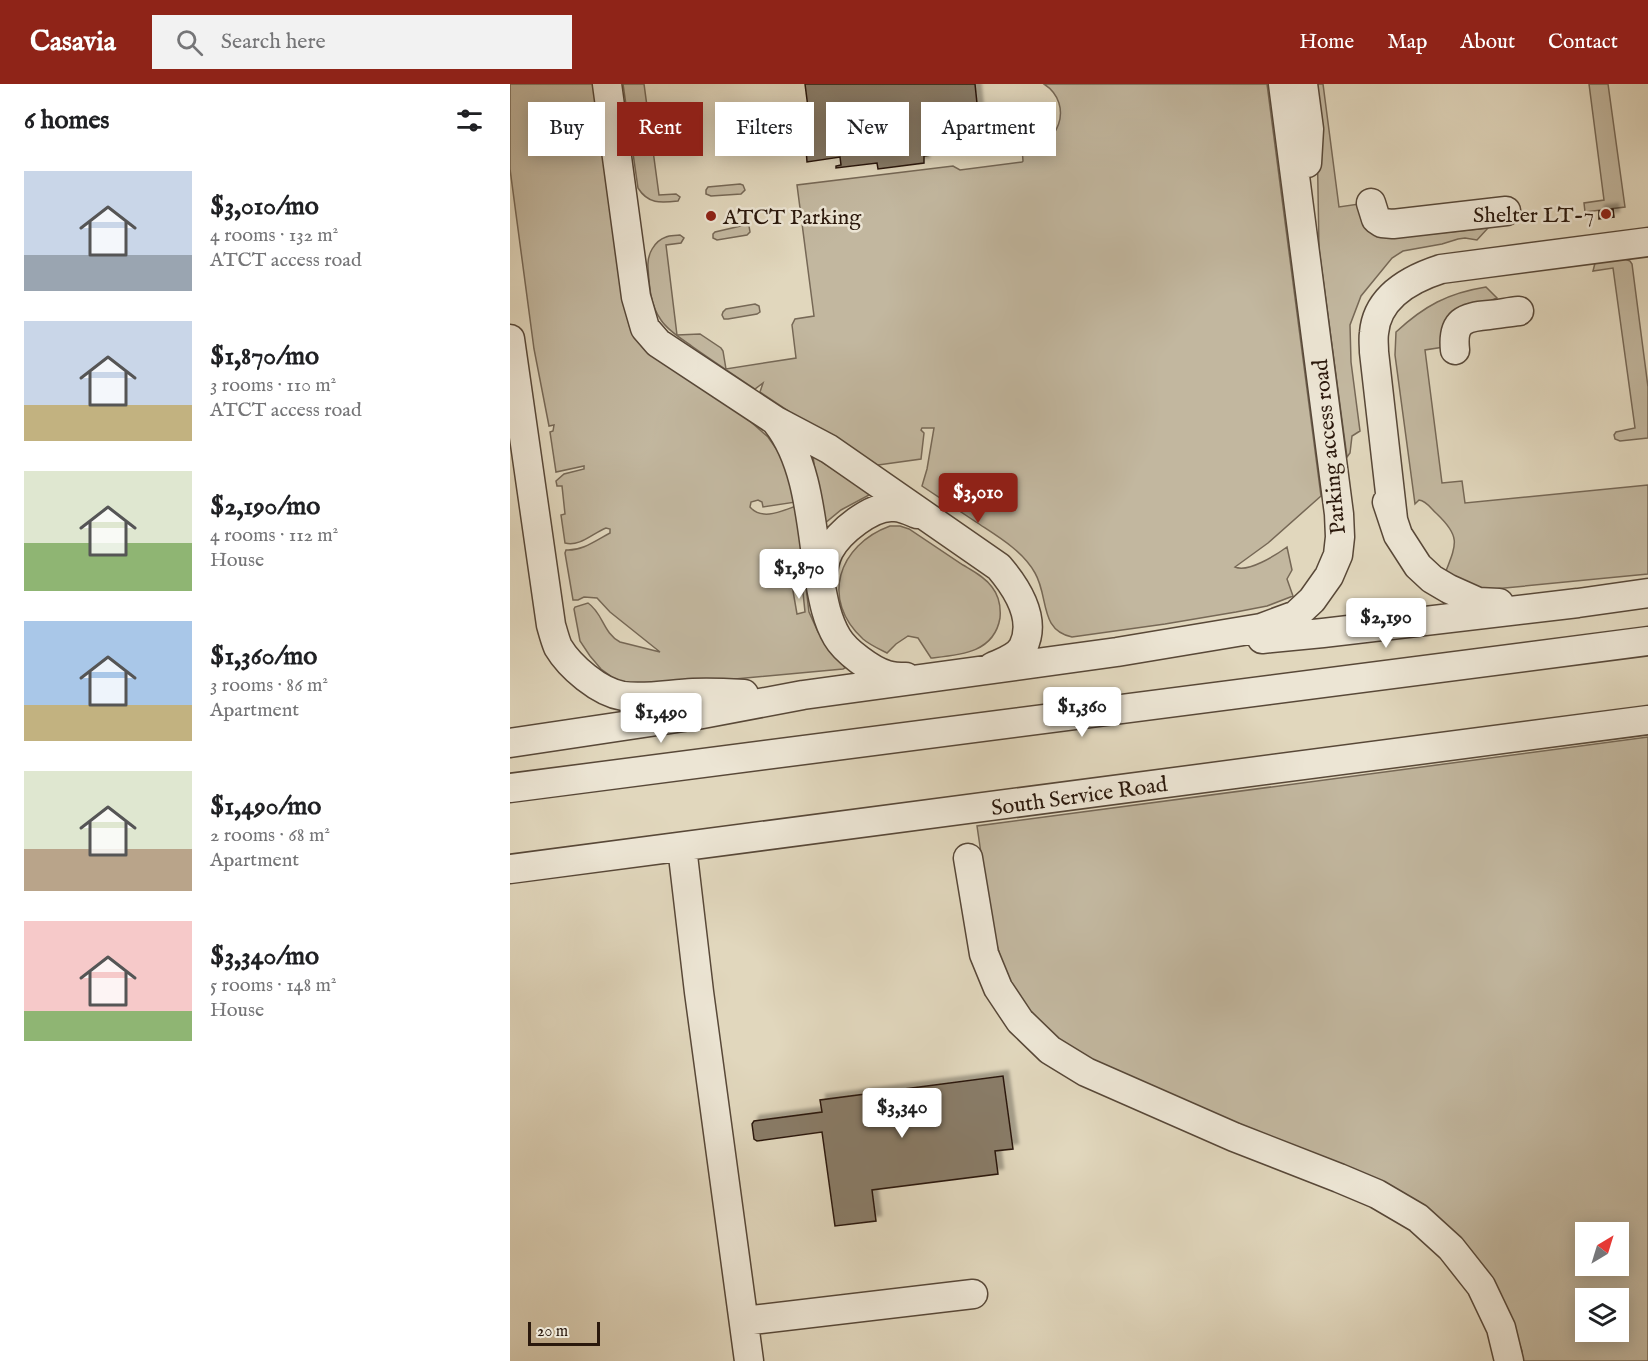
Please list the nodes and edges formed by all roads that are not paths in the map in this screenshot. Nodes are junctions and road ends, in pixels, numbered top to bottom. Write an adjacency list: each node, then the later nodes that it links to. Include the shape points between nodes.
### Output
1 (607, 84): 11 (street, via 636,297 645,328 658,344)
2 (1283, 84): 6 (street, Parking access road)
3 (1304, 84): 6 (street, via 1309,129)
4 (1371, 203): 5 (street, via 1376,219 1393,224)
5 (1506, 211)
6 (1302, 231): 17 (street, Parking access road, via 1340,514 1338,555 1329,576 1296,615 1261,628)
7 (1648, 242): 15 (street, via 1441,269 1408,282 1394,293 1377,318 1374,352 1362,395 1369,449 1398,535 1418,566 1449,589 1478,602)
8 (1519, 311): 10 (street, via 1462,320 1455,334)
9 (510, 339): 20 (street, via 550,625 567,660 597,686 622,696)
10 (1455, 350)
11 (776, 422): 12 (street, via 829,449); 13 (street, via 798,459)
12 (932, 521): 13 (street, via 894,507 871,512 830,548); 18 (street, via 999,567 1018,592 1024,609 1028,631 1023,648 1010,660)
13 (821, 587): 19 (street, via 825,610 838,639 853,655 886,675)
14 (1648, 593): 15 (street)
15 (1546, 606): 17 (street, via 1323,633)
16 (1648, 641): 23 (street)
17 (1117, 652): 18 (street)
18 (982, 671): 19 (street)
19 (920, 679): 20 (street)
20 (803, 695): 22 (street)
21 (1648, 720): 24 (street, South Service Road)
22 (510, 743)
23 (510, 789)
24 (682, 847): 26 (street, South Service Road); 28 (street)
25 (968, 858): 30 (street, via 984,954 998,988 1020,1021 1050,1050 1086,1072 1377,1194 1418,1218 1451,1248 1481,1286 1501,1328)
26 (510, 869)
27 (973, 1294): 28 (street)
28 (744, 1321): 29 (street)
29 (749, 1361)
30 (1509, 1361)

